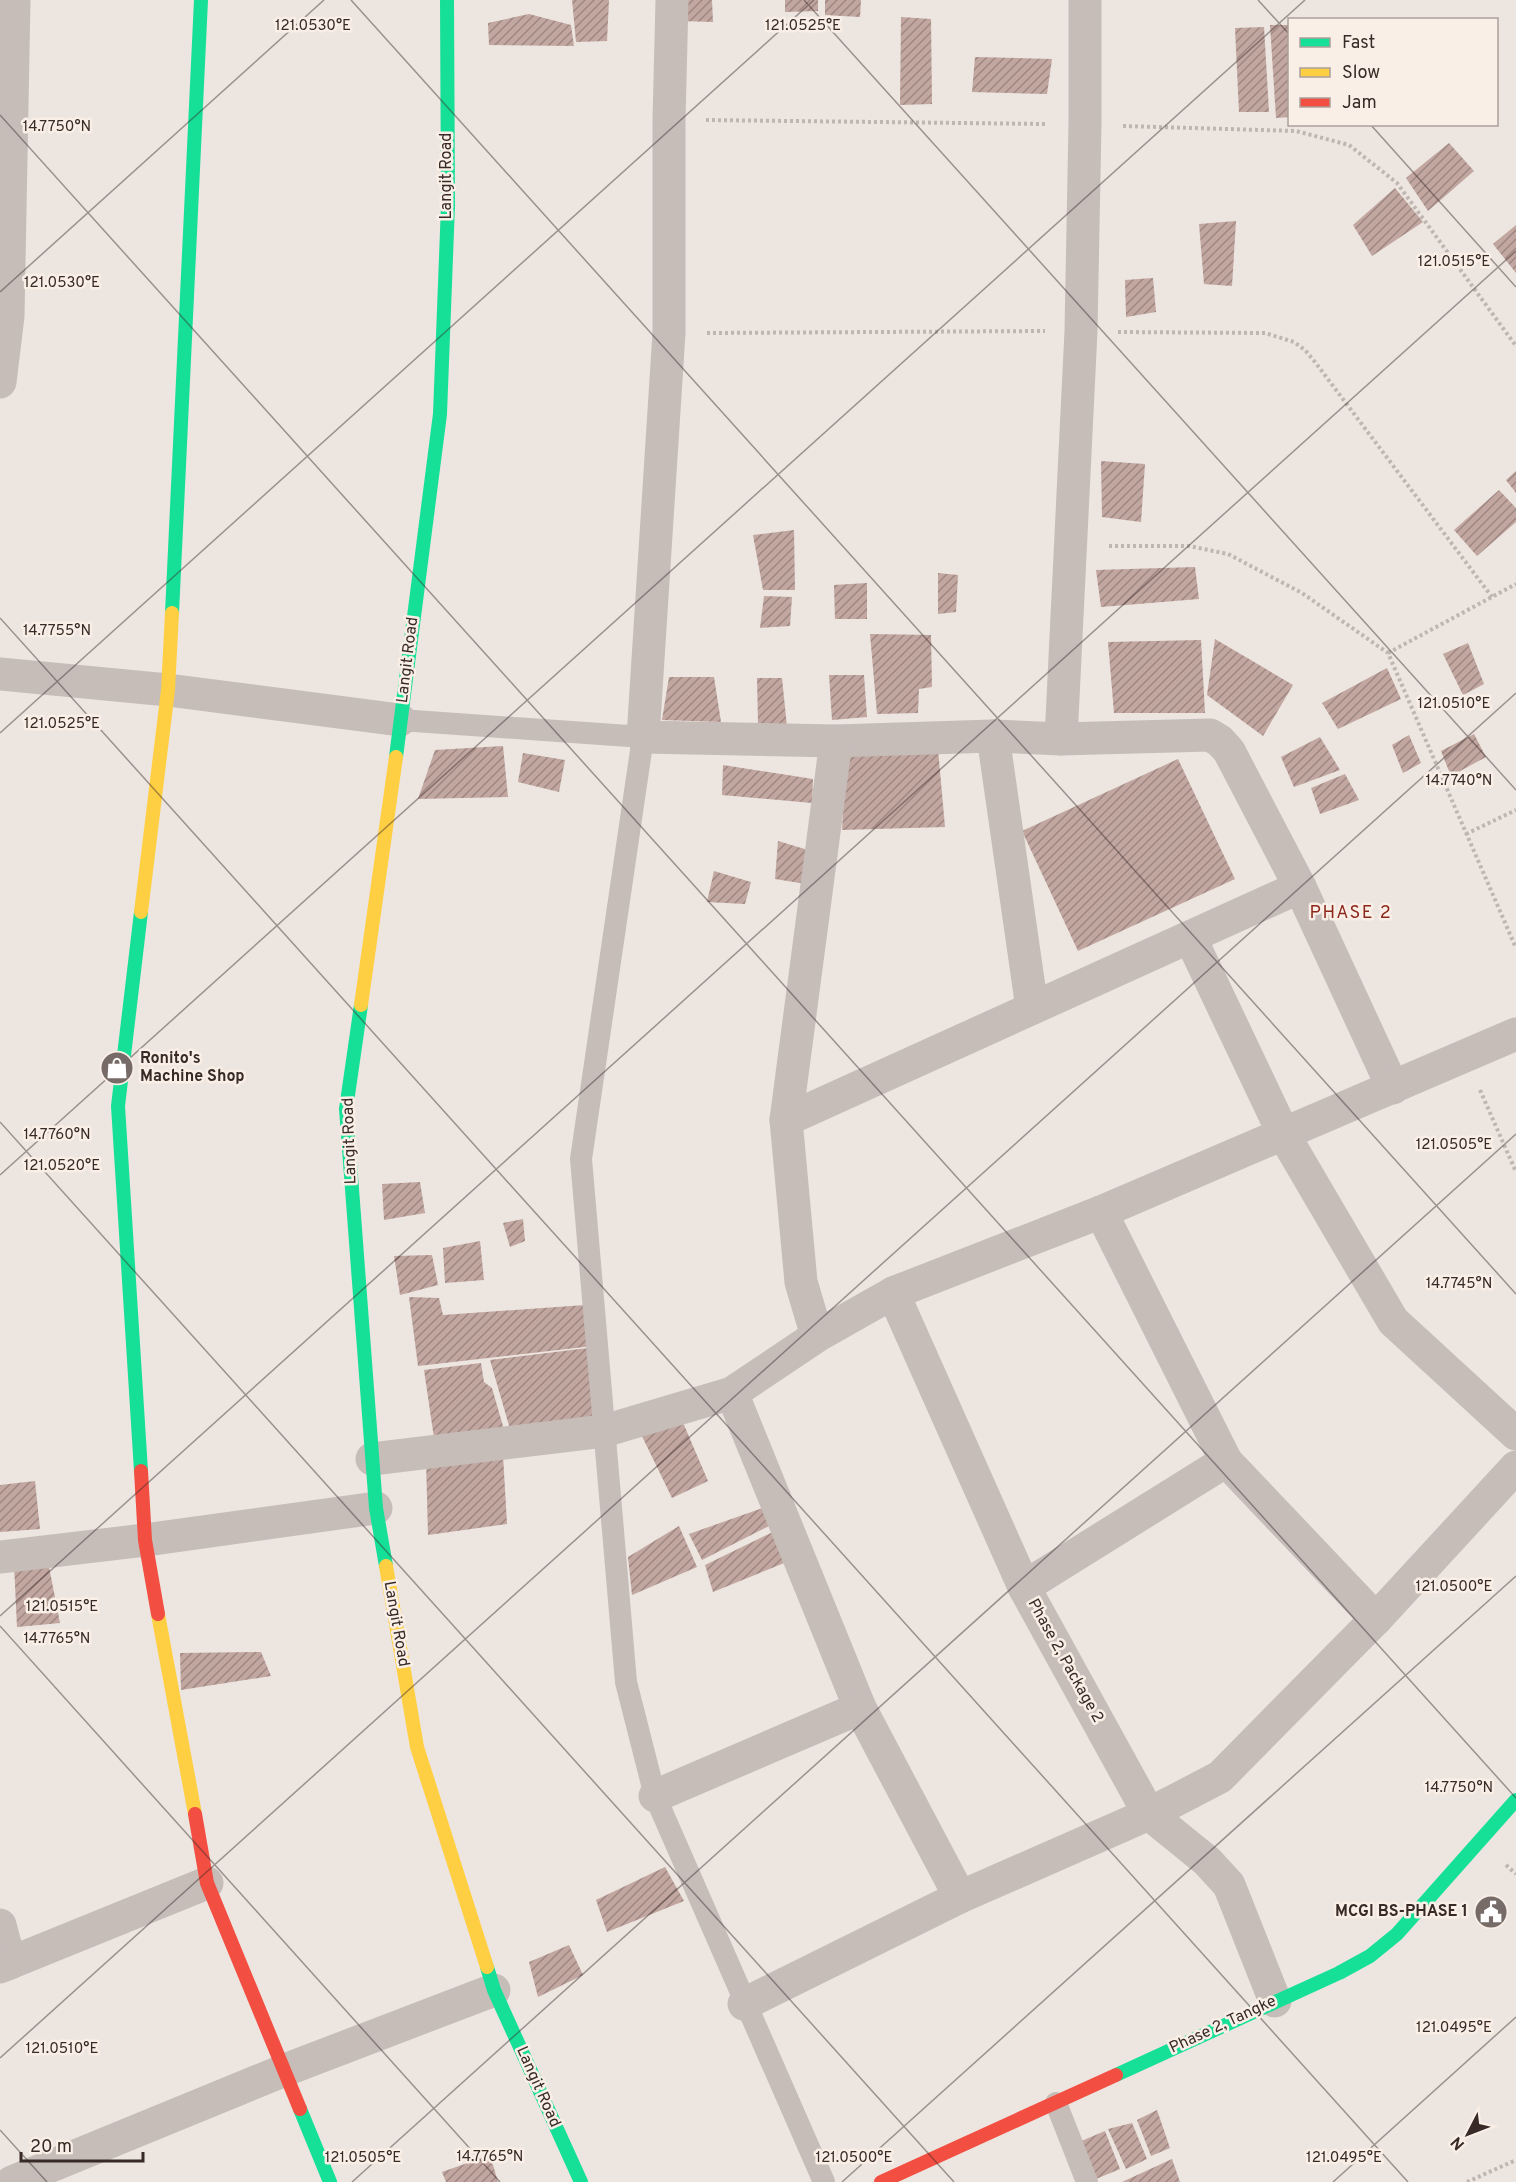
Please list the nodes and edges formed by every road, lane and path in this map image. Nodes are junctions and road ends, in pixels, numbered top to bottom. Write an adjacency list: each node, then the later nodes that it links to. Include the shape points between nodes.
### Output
1 (14, 0): 8 (street)
2 (201, 0): 18 (street)
3 (447, 0): 19 (street, Langit Road, via 448,205 440,414)
4 (672, 0): 6 (street)
5 (1085, 0): 7 (street)
6 (669, 120): 7 (path); 10 (street)
7 (1085, 124): 9 (street); 11 (path, via 1296,131 1350,145 1397,183)
8 (4, 316): 12 (street)
9 (1081, 331): 10 (path); 13 (street); 15 (path, via 1265,333 1294,342 1315,362)
10 (669, 333): 20 (street)
11 (1516, 346)
12 (0, 382)
13 (1070, 546): 16 (path, via 1189,546 1228,554 1302,592); 22 (street)
14 (1516, 584): 15 (path)
15 (1492, 597): 16 (path)
16 (1388, 653): 25 (path)
17 (0, 674): 18 (street)
18 (168, 690): 19 (street); 46 (street, via 118,1106)
19 (400, 720): 20 (lane); 42 (street, Langit Road, via 346,1110)
20 (644, 736): 23 (street); 40 (lane, via 581,1159)
21 (993, 736): 22 (street); 23 (street); 29 (street)
22 (1061, 739): 26 (street, via 1198,734 1220,741 1229,751)
23 (836, 741): 33 (street)
24 (1516, 810): 25 (path)
25 (1466, 834): 28 (path)
26 (1300, 887): 27 (street); 32 (street)
27 (1190, 937): 29 (street); 34 (street)
28 (1516, 948)
29 (1032, 1008): 33 (street)
30 (1516, 1034): 31 (street)
31 (1466, 1056): 32 (street); 35 (path)
32 (1393, 1088): 34 (street)
33 (786, 1120): 38 (street, via 801,1282)
34 (1284, 1135): 36 (street); 41 (street, via 1393,1321)
35 (1516, 1172)
36 (1101, 1212): 37 (street); 43 (street)
37 (893, 1293): 38 (street); 48 (street, Phase 2, Package 2)
38 (817, 1336): 39 (street)
39 (732, 1393): 40 (street); 50 (street)
40 (604, 1431): 42 (street); 51 (lane, via 626,1682)
41 (1516, 1434)
42 (372, 1459): 45 (street, Langit Road)
43 (1226, 1461): 48 (street); 49 (street)
44 (1516, 1467): 49 (street)
45 (376, 1508): 46 (street); 58 (street, Langit Road, via 417,1747)
46 (146, 1540): 47 (street); 54 (street)
47 (0, 1557)
48 (1024, 1587): 53 (street, Phase 2, Package 2)
49 (1376, 1619): 53 (street, via 1220,1777)
50 (860, 1708): 51 (street); 55 (street)
51 (655, 1796): 60 (lane)
52 (1516, 1800): 59 (street, Phase 2, Tangke, via 1397,1934 1370,1956)
53 (1149, 1814): 55 (street); 59 (street, Phase 2, Package 2, via 1207,1861 1229,1885)
54 (207, 1883): 57 (street); 61 (street)
55 (960, 1897): 60 (street)
56 (0, 1924): 57 (street)
57 (5, 1965)
58 (494, 1990): 61 (street); 66 (street, Langit Road)
59 (1275, 2001): 62 (street, Phase 2, Tangke)
60 (744, 2004): 67 (lane)
61 (285, 2070): 64 (street); 65 (street)
62 (1056, 2103): 68 (street, Phase 2, Tangke); 69 (lane)
63 (1516, 2160): 70 (path)
64 (12, 2182)
65 (330, 2182)
66 (581, 2182)
67 (824, 2182)
68 (881, 2182)
69 (1087, 2182)
70 (1467, 2182)

